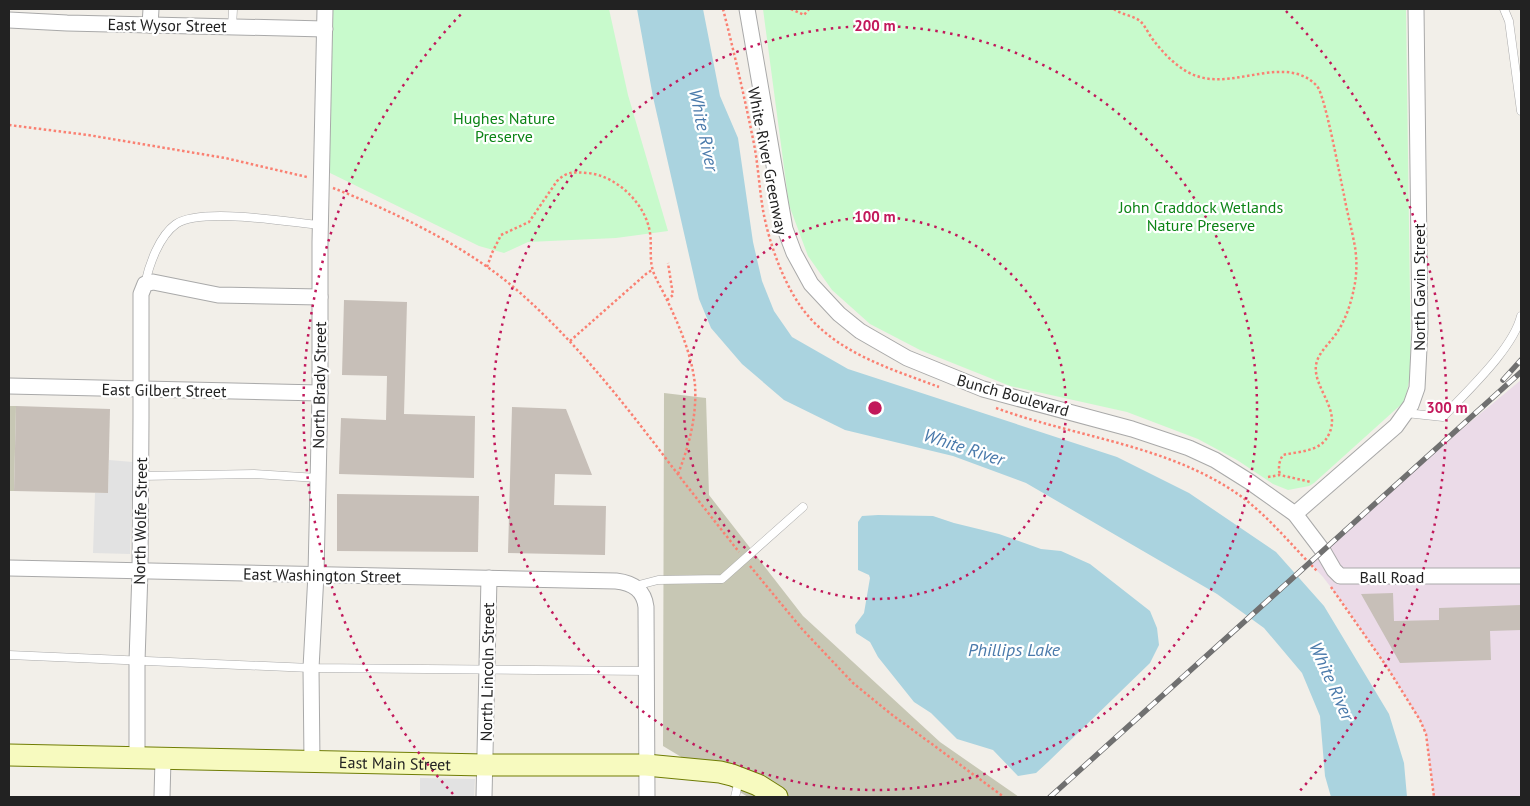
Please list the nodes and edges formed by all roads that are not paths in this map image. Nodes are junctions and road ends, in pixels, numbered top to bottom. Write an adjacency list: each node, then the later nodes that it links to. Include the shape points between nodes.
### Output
1 (151, 9): 8 (street)
2 (233, 9): 9 (lane)
3 (325, 9): 10 (street, North Brady Street)
4 (747, 9): 23 (street, Bunch Boulevard, via 785,229 802,270 839,314 882,345 946,376 983,390 1168,440 1215,460)
5 (1416, 9): 19 (street, North Gavin Street, via 1420,328 1416,388)
6 (1504, 9): 11 (lane, via 1509,21)
7 (9, 20): 8 (street, East Wysor Street)
8 (150, 25): 9 (street, East Wysor Street)
9 (232, 27): 10 (street, East Wysor Street)
10 (325, 29): 12 (street, North Brady Street)
11 (1521, 111)
12 (320, 225): 13 (lane, via 223,216 198,216 184,220 174,225 163,240 151,260); 14 (street, North Brady Street)
13 (145, 284): 14 (street, via 153,282 218,295); 17 (street, North Wolfe Street, via 141,294)
14 (320, 298): 18 (street, North Brady Street)
15 (1521, 316): 19 (lane, via 1518,329 1490,365 1443,416)
16 (9, 386): 17 (street, East Gilbert Street)
17 (141, 390): 18 (street, East Gilbert Street); 20 (street, North Wolfe Street)
18 (320, 393): 21 (street, North Brady Street)
19 (1406, 413): 23 (street, North Gavin Street, via 1396,426)
20 (141, 476): 21 (lane, via 254,474); 25 (street, North Wolfe Street)
21 (318, 478): 26 (street, North Brady Street)
22 (803, 508): 29 (lane, via 722,579 658,580)
23 (1295, 514): 27 (street, Ball Road, via 1340,576)
24 (9, 568): 25 (street, East Washington Street)
25 (140, 571): 26 (street, East Washington Street); 31 (street, North Wolfe Street)
26 (316, 574): 28 (street, East Washington Street); 32 (street, North Brady Street)
27 (1521, 576)
28 (489, 578): 29 (street, East Washington Street, via 616,581); 33 (street, North Lincoln Street)
29 (635, 586): 34 (street, via 646,601)
30 (9, 655): 31 (lane)
31 (137, 661): 32 (lane); 36 (street, North Wolfe Street)
32 (310, 668): 33 (lane); 38 (street, North Brady Street)
33 (487, 670): 34 (lane); 39 (street, North Lincoln Street)
34 (647, 671): 40 (street)
35 (9, 755): 36 (main road, East Main Street)
36 (137, 758): 37 (main road, East Main Street)
37 (162, 759): 38 (main road, East Main Street); 42 (street)
38 (312, 762): 39 (main road, East Main Street)
39 (485, 765): 40 (main road, East Main Street); 43 (street, North Lincoln Street)
40 (646, 766): 41 (main road, East Main Street, via 720,772); 44 (street)
41 (737, 787): 45 (main road, East Main Street, via 758,785)
42 (162, 797)
43 (484, 797)
44 (647, 797)
45 (777, 797)

